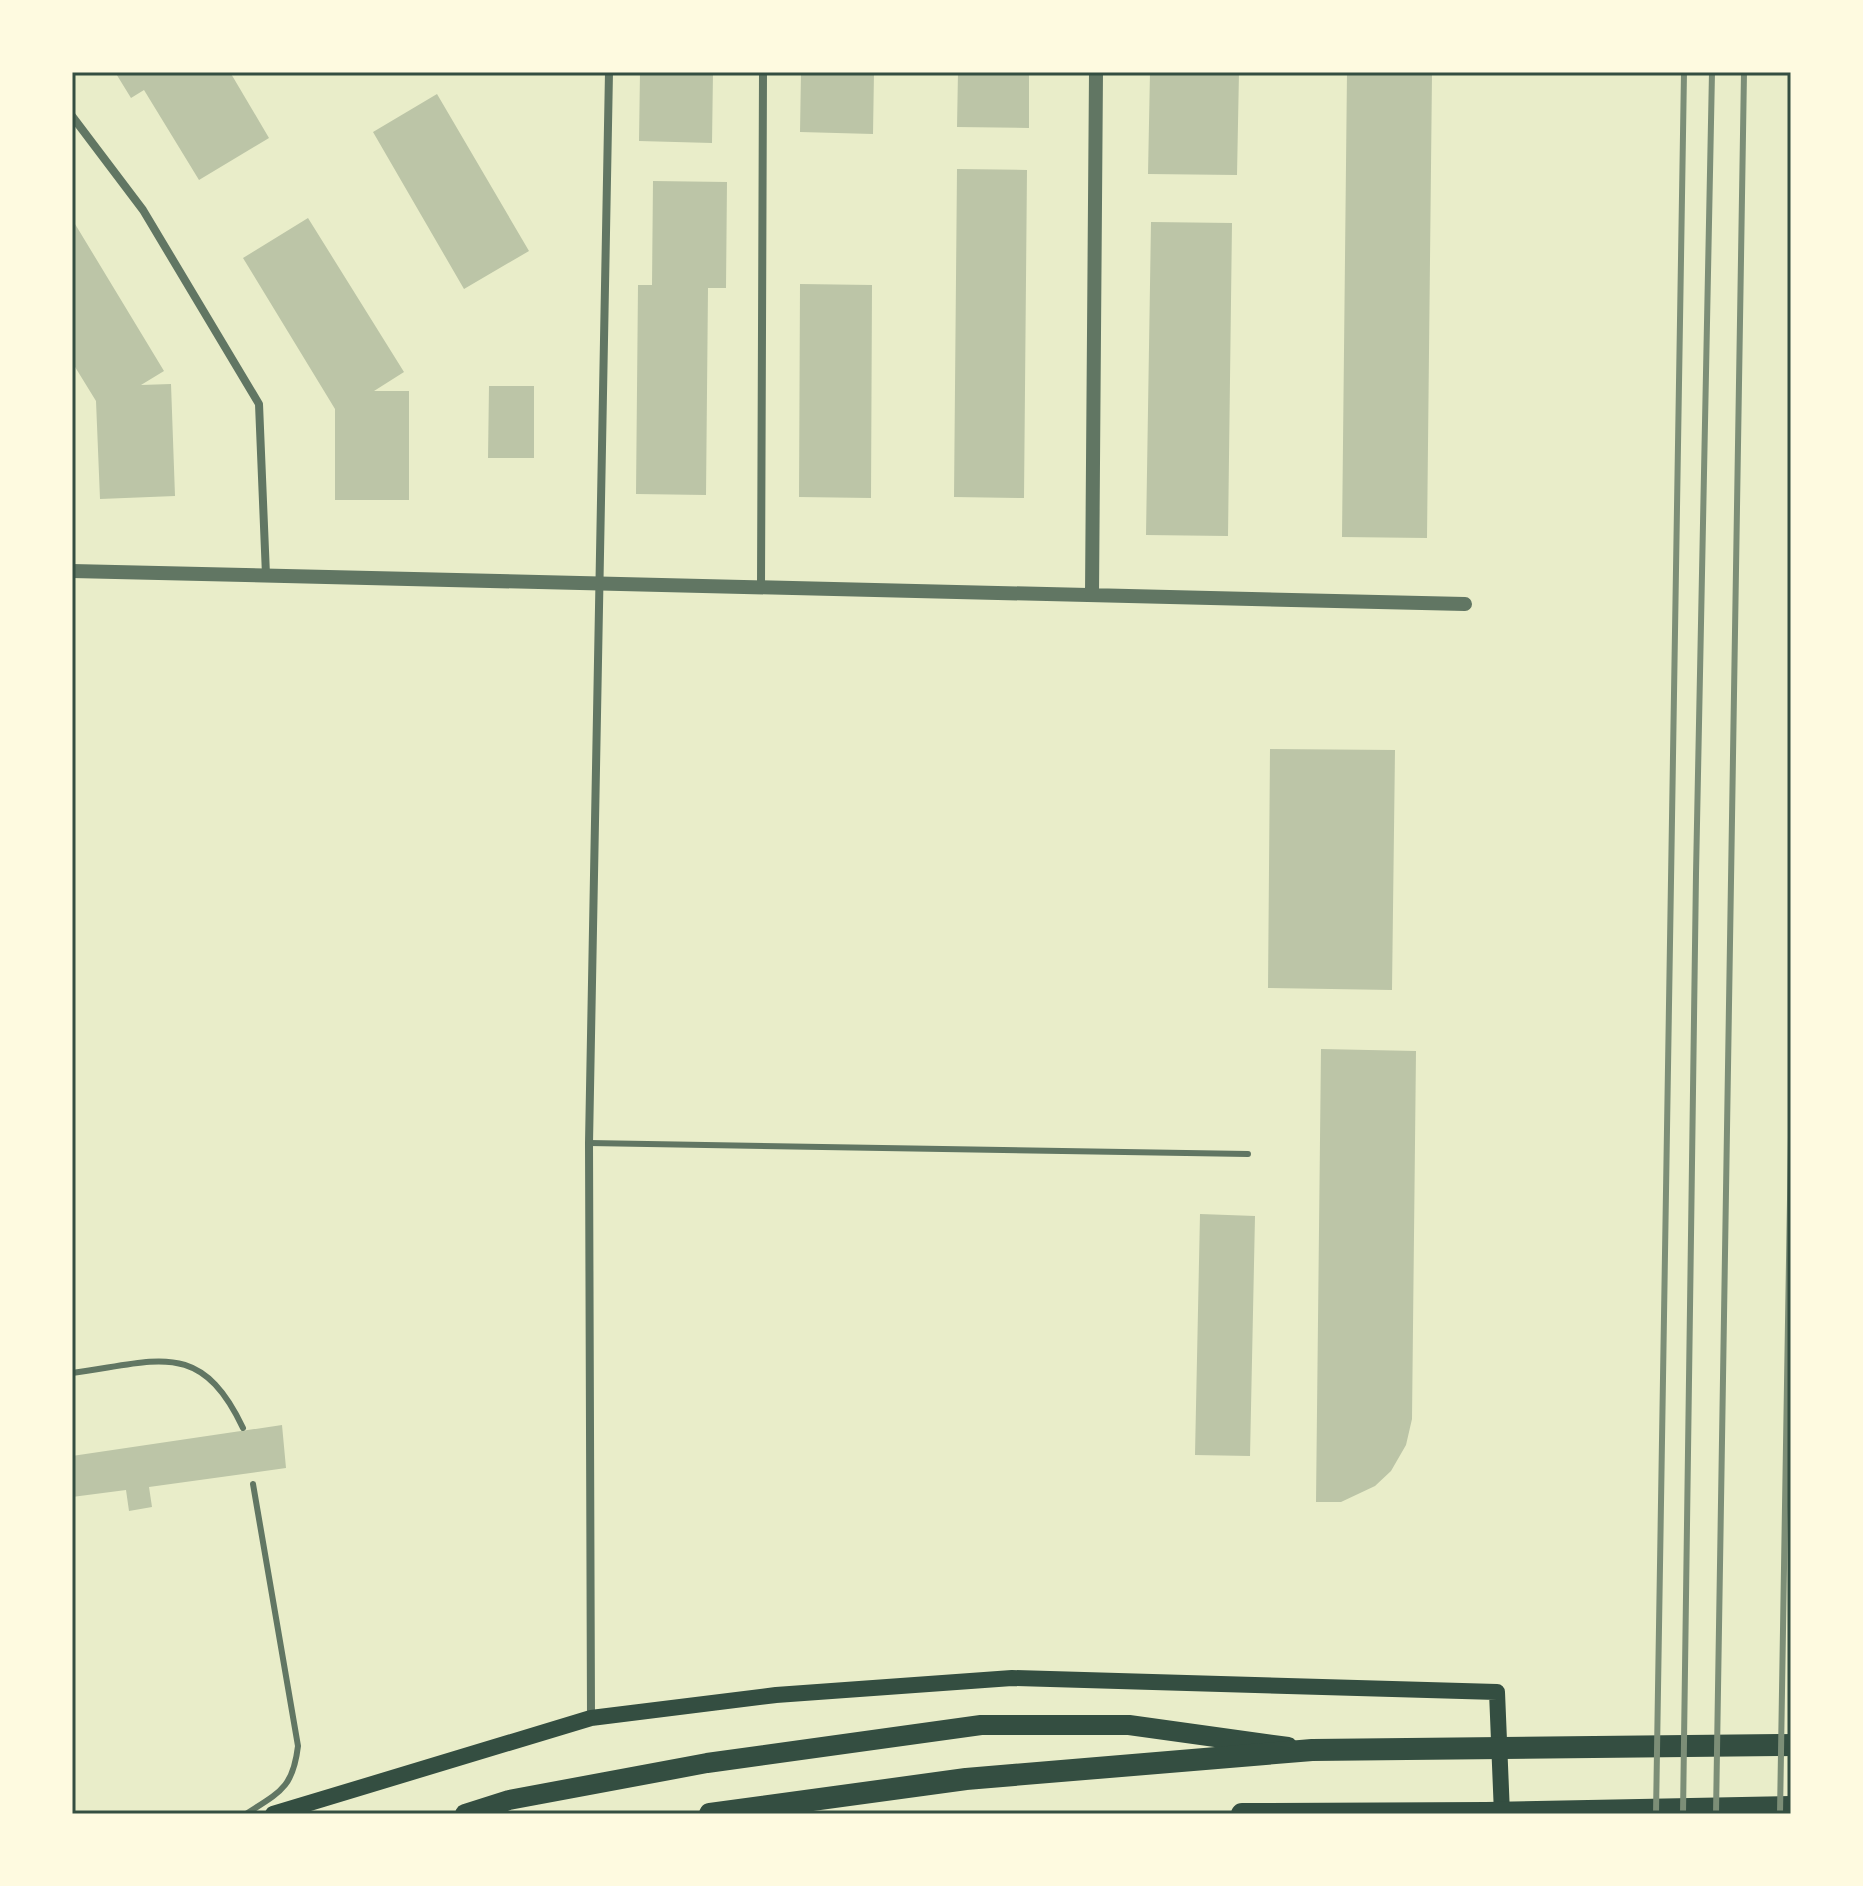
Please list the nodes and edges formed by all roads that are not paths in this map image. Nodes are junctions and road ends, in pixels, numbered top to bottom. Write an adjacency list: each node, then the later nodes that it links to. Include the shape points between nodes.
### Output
1 (609, 72): 7 (street)
2 (763, 72): 8 (street)
3 (1096, 72): 9 (street)
4 (72, 116): 6 (street, via 143,210 259,404)
5 (72, 571): 6 (street)
6 (266, 575): 7 (street)
7 (597, 583): 8 (street); 11 (street)
8 (761, 587): 9 (street)
9 (1092, 595): 10 (street)
10 (1465, 604)
11 (589, 1143): 12 (lane); 16 (street)
12 (1248, 1154)
13 (72, 1373): 14 (lane, via 180,1362 210,1377)
14 (243, 1428)
15 (253, 1484): 21 (lane, via 298,1746 289,1783)
16 (591, 1718): 22 (main road); 27 (main road, via 776,1695 1012,1678 1497,1692)
17 (1791, 1745): 18 (highway)
18 (1312, 1750): 23 (main road, via 1129,1725 981,1725 707,1763 509,1800); 24 (highway, via 966,1779)
19 (1791, 1807): 20 (highway)
20 (1486, 1813): 25 (highway); 26 (main road)
21 (246, 1814)
22 (273, 1814)
23 (465, 1814)
24 (710, 1814)
25 (1242, 1814)
26 (1476, 1814)
27 (1502, 1814)

